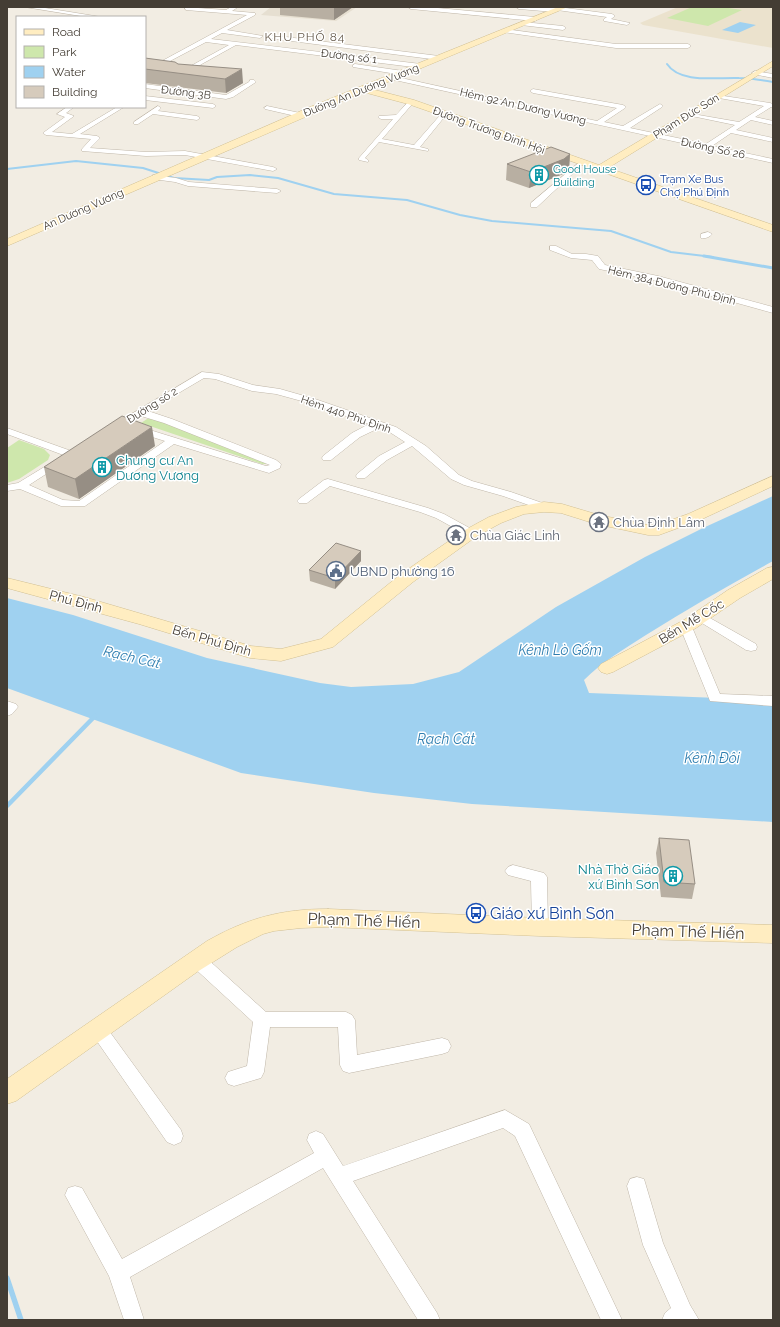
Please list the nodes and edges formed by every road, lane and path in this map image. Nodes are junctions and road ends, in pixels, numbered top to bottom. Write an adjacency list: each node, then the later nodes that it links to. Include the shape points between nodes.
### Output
1 (28, 7): 11 (street)
2 (188, 7): 10 (street, via 186,8)
3 (235, 7): 10 (street)
4 (411, 7): 7 (street)
5 (519, 7): 9 (street)
6 (81, 9): 11 (street)
7 (434, 9): 8 (street); 15 (street)
8 (458, 9): 12 (street); 17 (street); 18 (street)
9 (559, 9): 12 (street, Đường An Dương Vương); 16 (street)
10 (227, 12): 22 (street, via 253,14)
11 (70, 13): 14 (street)
12 (544, 15): 18 (street, Đường An Dương Vương)
13 (619, 15): 16 (street)
14 (91, 16)
15 (424, 16)
16 (612, 16): 19 (street, via 606,20)
17 (449, 19)
18 (535, 19): 20 (street, Đường An Dương Vương)
19 (627, 23)
20 (523, 24): 21 (street); 23 (street, Đường An Dương Vương)
21 (563, 28)
22 (222, 31): 24 (street); 27 (street)
23 (505, 31): 25 (street, Đường An Dương Vương); 29 (street, via 616,46)
24 (260, 36)
25 (493, 36): 30 (street); 33 (street, Đường An Dương Vương)
26 (270, 37): 33 (street)
27 (205, 40): 28 (street, Đường số 1); 37 (street)
28 (234, 44): 31 (street, Đường số 1); 39 (street)
29 (688, 46)
30 (577, 47)
31 (304, 51): 32 (street); 36 (street, Đường số 1)
32 (294, 58)
33 (439, 58): 36 (street, Đường An Dương Vương)
34 (773, 63): 44 (street, Phạm Đức Sơn)
35 (349, 65): 40 (street)
36 (421, 66): 40 (street, Đường An Dương Vương)
37 (148, 69): 38 (street)
38 (166, 71)
39 (181, 73): 41 (street); 42 (street)
40 (403, 73): 45 (street, Đường An Dương Vương)
41 (174, 74)
42 (197, 75)
43 (773, 76): 44 (street)
44 (750, 77): 53 (street, Phạm Đức Sơn)
45 (392, 78): 50 (street, Đường An Dương Vương); 76 (street, Hẻm 92 An Dương Vương)
46 (168, 80): 49 (street)
47 (244, 80): 49 (street, Đường 3B, via 253,82 226,97)
48 (146, 86): 49 (street, Đường 3B)
49 (154, 88): 52 (street)
50 (363, 90): 56 (street, Đường Trương Đình Hội); 66 (street, Đường An Dương Vương)
51 (533, 91): 76 (street, via 623,107)
52 (146, 92)
53 (719, 96): 58 (street); 65 (street, Phạm Đức Sơn)
54 (146, 98): 55 (street)
55 (170, 101): 59 (street); 63 (street)
56 (411, 102): 64 (street, Đường Trương Đình Hội); 70 (street)
57 (278, 103): 66 (street, via 265,109)
58 (771, 105): 72 (street)
59 (213, 106)
60 (660, 106): 79 (street)
61 (69, 108): 67 (street, via 60,114)
62 (119, 108): 73 (street)
63 (152, 112): 68 (street); 71 (street)
64 (444, 114): 87 (street); 93 (street, Đường Trương Đình Hội)
65 (688, 114): 78 (street); 82 (street, Phạm Đức Sơn)
66 (300, 115): 90 (street, Đường An Dương Vương)
67 (78, 117): 73 (street); 81 (street, via 46,133)
68 (145, 117): 74 (street); 75 (street)
69 (381, 117): 70 (street)
70 (398, 117): 83 (street)
71 (197, 118)
72 (749, 118): 77 (street); 78 (street)
73 (100, 120): 81 (street)
74 (136, 123)
75 (181, 123)
76 (598, 123): 79 (street, Hẻm 92 An Dương Vương)
77 (773, 123)
78 (739, 124): 80 (street)
79 (623, 129): 82 (street, Hẻm 92 An Dương Vương)
80 (730, 131): 84 (street); 86 (street)
81 (73, 136): 89 (street, via 97,138 84,150)
82 (654, 136): 86 (street, Đường Số 26); 94 (street, Phạm Đức Sơn)
83 (378, 140): 87 (street); 91 (street)
84 (773, 140)
85 (124, 143): 89 (street)
86 (706, 147): 92 (street, Đường Số 26)
87 (415, 148): 88 (street)
88 (426, 150)
89 (118, 152): 90 (street, via 185,153)
90 (204, 156): 95 (street); 96 (street, Đường An Dương Vương)
91 (364, 160)
92 (773, 161)
93 (581, 164): 94 (street, Đường Trương Đình Hội); 98 (street)
94 (599, 169): 99 (street, Đường Trương Đình Hội)
95 (273, 170)
96 (158, 177): 97 (street, via 190,184); 100 (street, An Dương Vương)
97 (277, 191)
98 (534, 205)
99 (773, 229)
100 (7, 243)
101 (553, 248): 102 (street, Hẻm 384 Đường Phú Định, via 571,256 595,258 602,267 655,278)
102 (773, 310)
103 (202, 375): 104 (street, Đường số 2); 106 (street, Hẻm 440 Phú Định, via 216,376 252,388 278,391)
104 (140, 412): 105 (street, Đường số 2); 109 (street, via 272,462 276,466 269,470)
105 (120, 424): 108 (street, Đường số 2); 109 (street)
106 (378, 424): 110 (street, Hẻm 440 Phú Định, via 392,429); 111 (street, via 356,434)
107 (7, 431): 114 (street, via 73,452)
108 (108, 432)
109 (173, 440): 114 (street, via 81,504 61,503)
110 (412, 442): 112 (street, via 383,458); 117 (street, Hẻm 440 Phú Định, via 455,477)
111 (327, 458)
112 (361, 476)
113 (773, 480): 117 (street, Bến Phú Định, via 694,517 659,530 596,519 562,509)
114 (21, 486): 115 (street)
115 (7, 488)
116 (303, 501): 118 (street, via 328,482 424,510)
117 (544, 508): 118 (street, Bến Phú Định, via 521,510)
118 (471, 533): 122 (street, Bến Phú Định, via 407,578 327,643 281,655 250,652)
119 (773, 572): 121 (street, Bến Mễ Cốc, via 734,594)
120 (7, 583): 122 (street, Phú Định)
121 (701, 617): 123 (street, Bến Mễ Cốc); 124 (street)
122 (145, 620)
123 (686, 626): 125 (street, Bến Mễ Cốc); 126 (street, via 715,698)
124 (752, 647)
125 (607, 668)
126 (773, 701)
127 (7, 706): 128 (street, via 11,707)
128 (7, 711)
129 (513, 871): 130 (street, via 539,877)
130 (540, 927): 131 (street, Phạm Thế Hiển); 132 (street, Phạm Thế Hiển, via 306,918 281,920 230,939)
131 (773, 934)
132 (197, 960): 133 (street); 134 (street, Phạm Thế Hiển)
133 (262, 1019): 135 (street, via 346,1020 349,1066); 136 (street, via 255,1072)
134 (98, 1029): 137 (street, Phạm Thế Hiển); 138 (street)
135 (442, 1046)
136 (234, 1078)
137 (7, 1093)
138 (174, 1136)
139 (316, 1140): 140 (street)
140 (327, 1156): 141 (street); 144 (street)
141 (340, 1176): 147 (street); 148 (street, via 505,1119 522,1130)
142 (638, 1186): 145 (street, via 653,1245)
143 (75, 1195): 144 (street)
144 (118, 1272): 146 (street)
145 (681, 1317)
146 (134, 1320)
147 (430, 1320)
148 (612, 1320)

